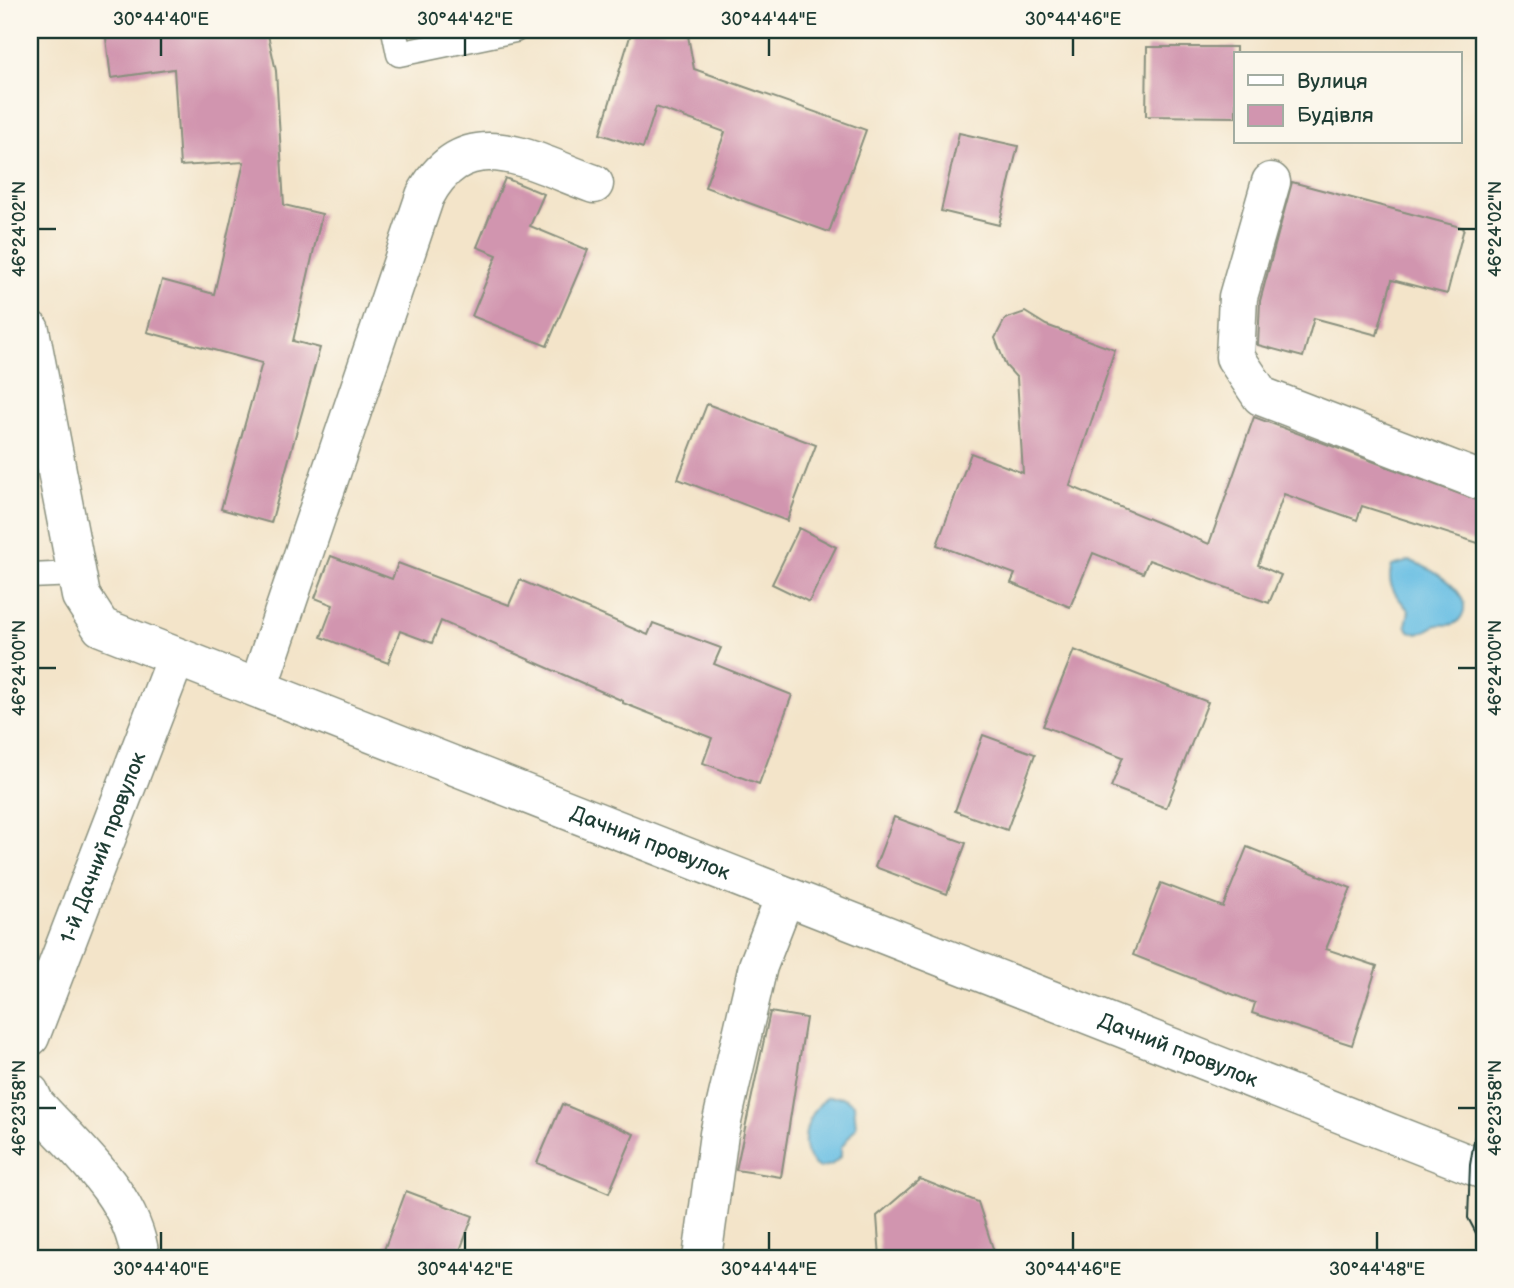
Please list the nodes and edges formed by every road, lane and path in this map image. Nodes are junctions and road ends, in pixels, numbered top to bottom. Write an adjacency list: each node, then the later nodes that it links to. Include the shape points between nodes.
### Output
1 (394, 30): 2 (lane, via 399,54)
2 (515, 30)
3 (1271, 182): 6 (street, via 1238,297 1235,357 1261,396)
4 (594, 184): 10 (street, via 494,149 452,161 436,176 425,196)
5 (30, 330): 7 (street, Дачний провулок)
6 (1484, 482)
7 (76, 574): 8 (lane); 9 (street, Дачний провулок, via 81,596 102,627)
8 (30, 576)
9 (176, 657): 10 (street, Дачний провулок); 12 (street, 1-й Дачний провулок)
10 (258, 688): 11 (street, Дачний провулок)
11 (785, 895): 14 (street, Дачний провулок); 16 (street, via 758,966 719,1134)
12 (30, 1037)
13 (30, 1093): 15 (street, via 126,1208 138,1235)
14 (1484, 1170)
15 (140, 1258)
16 (702, 1258)

